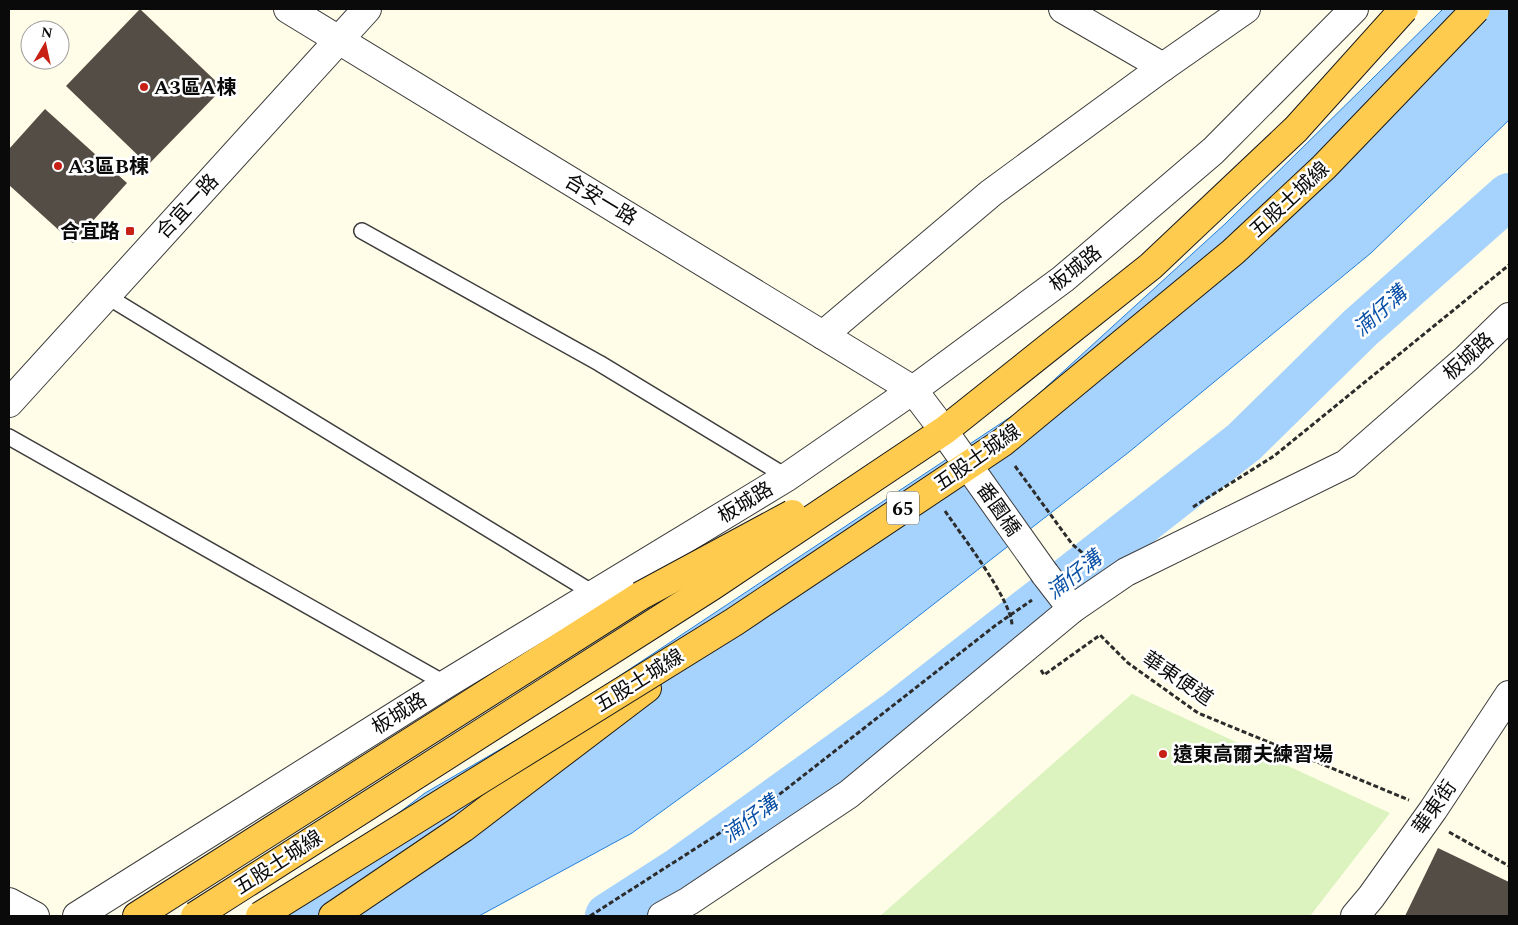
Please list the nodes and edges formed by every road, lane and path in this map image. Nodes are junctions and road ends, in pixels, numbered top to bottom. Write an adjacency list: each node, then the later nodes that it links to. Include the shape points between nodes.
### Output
1 (288, 9): 8 (street, 合安一路)
2 (367, 9): 8 (street, 合宜一路)
3 (1063, 9): 9 (street)
4 (1246, 9): 9 (street)
5 (1354, 9): 14 (street, 板城路, via 1214,151 1063,279)
6 (1404, 9): 16 (highway, 五股土城線 / 65, bridge, via 1296,129 1151,266)
7 (1476, 9): 24 (highway, 五股土城線 / 65, bridge, via 1324,167 1233,252 1155,318 1003,442)
8 (340, 40): 11 (street, 合宜一路); 13 (street, 合安一路)
9 (1163, 67): 13 (street, via 991,193)
10 (362, 231): 19 (lane, via 599,363)
11 (105, 295): 15 (street, 合宜一路); 22 (lane)
12 (1509, 317): 23 (street, 板城路, via 1346,464 1126,572)
13 (823, 335): 14 (street, 合安一路)
14 (913, 390): 16 (street, 番園橋); 19 (street, 板城路)
15 (9, 403)
16 (940, 425): 23 (street, 番園橋, bridge); 33 (highway, bridge, via 640,596); 34 (highway, 五股土城線 / 65, bridge, via 712,586)
17 (9, 437): 26 (lane)
18 (1010, 458): 21 (path, via 1072,544)
19 (787, 477): 22 (street, 板城路)
20 (942, 506): 25 (path, 華東便道, via 999,592 1012,615 1012,628)
21 (1086, 556)
22 (593, 593): 26 (street, 板城路)
23 (1072, 609): 25 (street, 板城路)
24 (734, 622): 35 (highway, 五股土城線 / 65, bridge); 36 (highway, bridge, via 463,828)
25 (1026, 648): 28 (path, 華東便道, via 1044,675 1100,635 1128,663 1198,713); 37 (street, 板城路, via 849,794)
26 (446, 684): 32 (street, 板城路)
27 (1509, 695): 28 (street, 華東街)
28 (1429, 814): 29 (path); 38 (street, 華東街)
29 (1509, 866)
30 (9, 902): 31 (street)
31 (35, 916)
32 (77, 916)
33 (137, 916)
34 (196, 916)
35 (260, 916)
36 (333, 916)
37 (662, 916)
38 (1355, 916)

